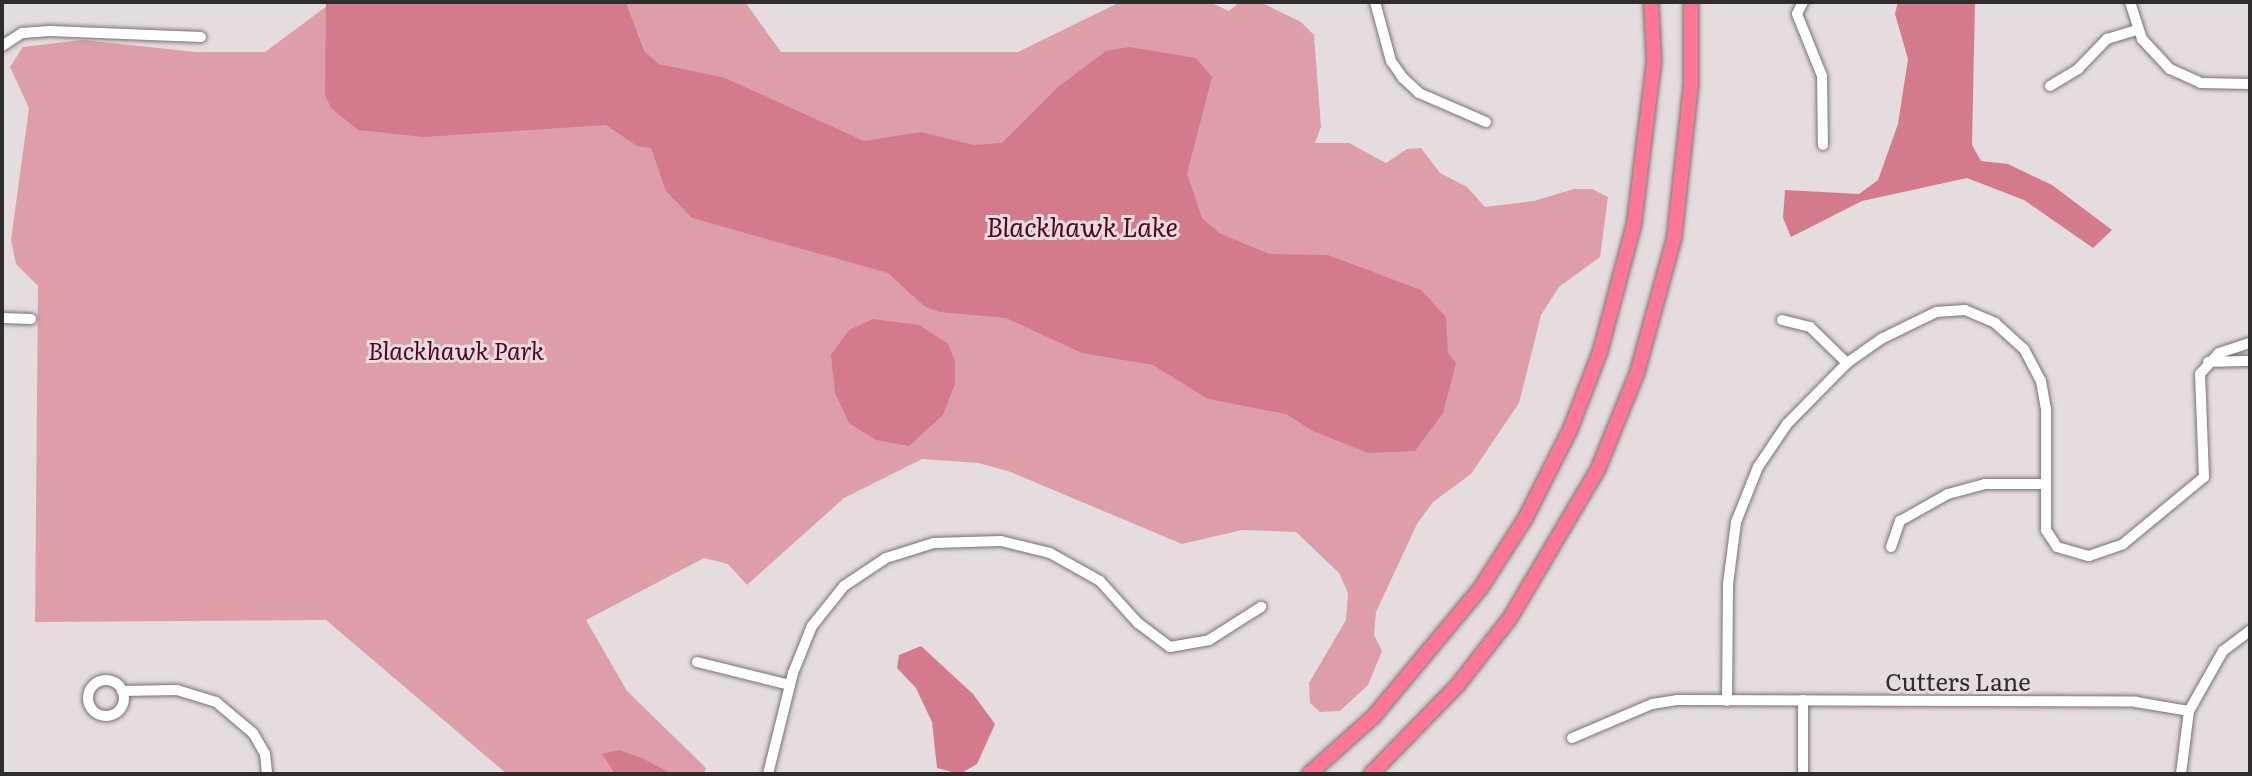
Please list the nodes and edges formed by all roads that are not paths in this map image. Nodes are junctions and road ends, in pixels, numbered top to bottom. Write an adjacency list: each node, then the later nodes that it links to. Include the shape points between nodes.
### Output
1 (1375, 2): 11 (street, via 1391,61 1403,78 1419,93)
2 (1651, 2): 33 (highway, via 1654,60 1634,224 1600,352 1570,430 1525,519 1480,589 1374,716)
3 (1691, 2): 34 (highway, via 1689,114 1674,239 1637,373 1598,469 1510,618 1457,686)
4 (1803, 2): 12 (street, via 1797,14 1822,76)
5 (2130, 2): 6 (street)
6 (2137, 30): 9 (street, via 2161,62 2180,74 2201,83); 10 (street, via 2107,39 2078,69)
7 (201, 37): 8 (street, via 50,31 22,33)
8 (2, 46)
9 (2250, 84)
10 (2050, 86)
11 (1486, 122)
12 (1823, 145)
13 (2, 318): 14 (street)
14 (31, 319)
15 (1782, 320): 19 (street, via 1810,327)
16 (2250, 343): 18 (street, via 2237,344)
17 (2250, 361): 18 (street)
18 (2208, 362): 20 (street, via 2197,389 2207,461 2204,477 2123,544 2089,556 2057,547 2046,530)
19 (1847, 363): 20 (street, via 1936,312 1965,310 1995,323 2024,349 2041,381); 28 (street, via 1780,435 1758,467 1736,522 1728,584)
20 (2046, 484): 21 (street, via 1985,484 1948,494 1900,521)
21 (1891, 547)
22 (1261, 607): 25 (street, via 1209,640 1170,647 1138,623 1100,581 1050,553 1001,541 934,543 886,558 844,586 812,626)
23 (2250, 631): 29 (street, via 2223,651)
24 (697, 662): 25 (street)
25 (790, 685): 32 (street)
26 (122, 691): 31 (street, via 177,690 216,702 253,733 265,754)
27 (1803, 700): 28 (street, Cutters Lane); 29 (street, Cutters Lane, via 2136,702); 35 (street)
28 (1727, 701): 30 (street, Cutters Lane, via 1652,704)
29 (2189, 711): 36 (street)
30 (1572, 738)
31 (267, 774)
32 (768, 774)
33 (1309, 774)
34 (1371, 774)
35 (1803, 774)
36 (2181, 774)

